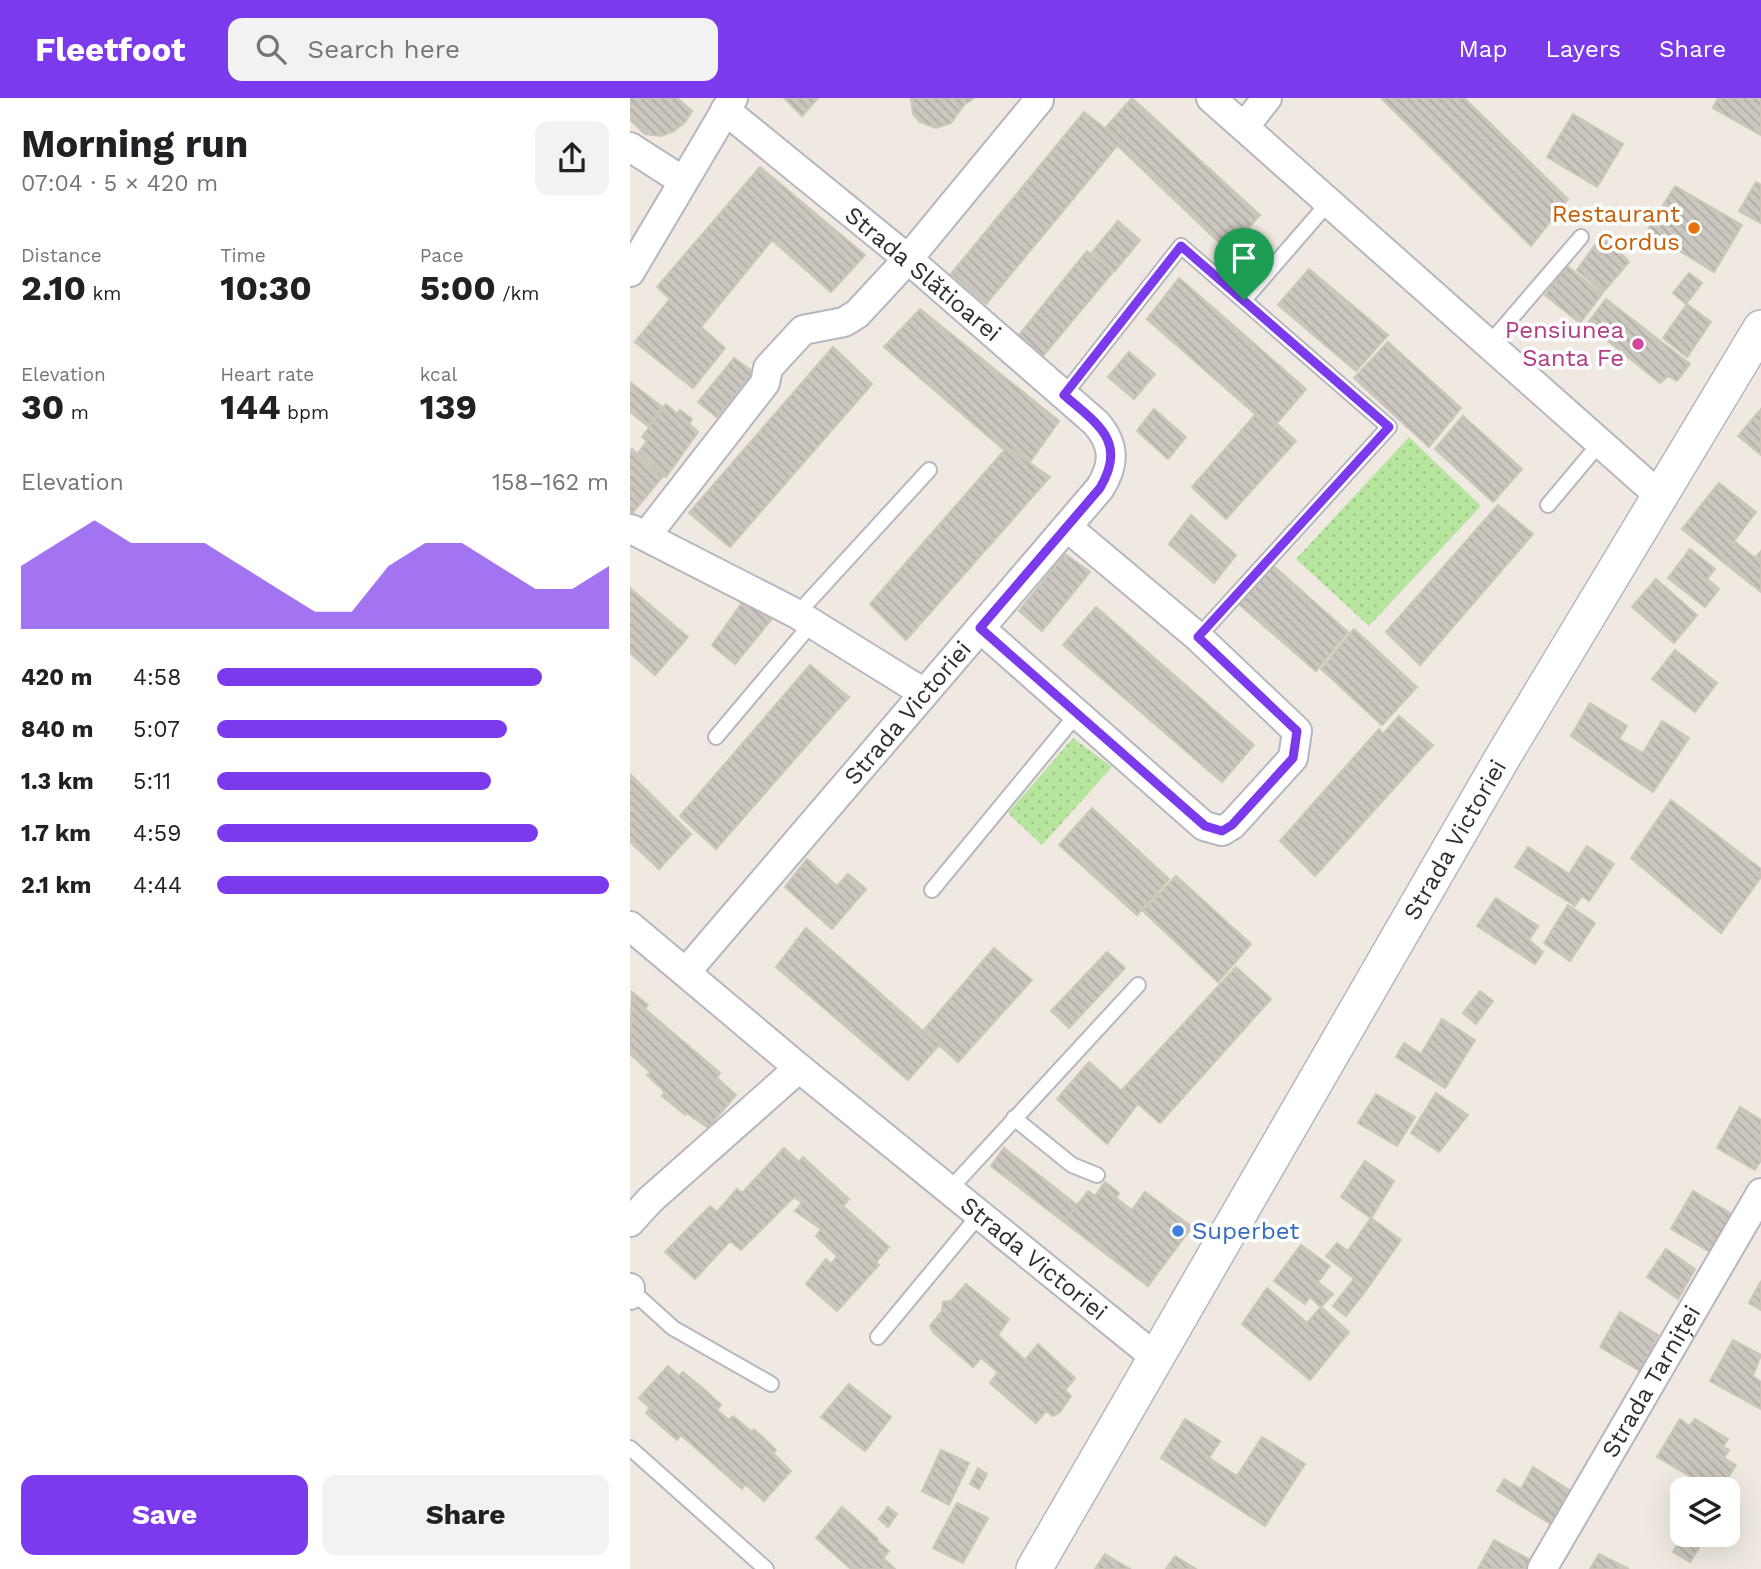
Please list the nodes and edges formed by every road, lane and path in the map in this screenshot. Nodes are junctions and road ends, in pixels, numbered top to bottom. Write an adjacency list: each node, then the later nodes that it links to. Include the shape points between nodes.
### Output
1 (1211, 98): 5 (street)
2 (1267, 98): 5 (street)
3 (1039, 100): 10 (street)
4 (729, 104): 7 (street); 10 (street, Strada Slătioarei)
5 (1244, 127): 8 (street)
6 (630, 147): 7 (street)
7 (683, 181): 11 (street)
8 (1329, 202): 12 (lane); 14 (street)
9 (1581, 237): 14 (lane)
10 (908, 259): 15 (street, Strada Slătioarei); 22 (street, via 857,314 844,322 803,330 768,368 765,383)
11 (630, 272)
12 (1244, 300): 15 (lane, via 1181,246); 25 (lane, via 1389,427)
13 (1761, 328): 19 (street, Strada Victoriei)
14 (1489, 344): 16 (street)
15 (1064, 395): 17 (street, Strada Slătioarei, via 1100,428)
16 (1600, 443): 19 (street); 20 (lane)
17 (1111, 446): 21 (street, Strada Victoriei, via 1108,474)
18 (929, 470): 23 (lane)
19 (1660, 496): 42 (street, Strada Victoriei, via 1504,755)
20 (1548, 505)
21 (1067, 527): 24 (street, Strada Victoriei); 25 (street)
22 (638, 532): 23 (street)
23 (804, 619): 26 (street); 28 (lane)
24 (980, 628): 26 (street, Strada Victoriei); 27 (street)
25 (1198, 637): 27 (street, via 1297,731 1293,758 1232,825 1222,831 1205,826)
26 (925, 693): 31 (street, Strada Victoriei)
27 (1077, 714): 29 (lane)
28 (716, 737)
29 (932, 890)
30 (630, 926): 31 (street, Strada Victoriei)
31 (686, 972): 33 (street, Strada Victoriei)
32 (1138, 985): 34 (lane)
33 (799, 1069): 36 (street, Strada Victoriei); 39 (street)
34 (1014, 1118): 35 (lane, via 1072,1165); 36 (lane)
35 (1097, 1175)
36 (950, 1189): 38 (street, Strada Victoriei)
37 (1761, 1193): 47 (street, Strada Tarniței)
38 (980, 1214): 41 (lane); 42 (street, Strada Victoriei)
39 (630, 1222)
40 (630, 1291): 43 (lane, via 673,1328)
41 (878, 1337)
42 (1155, 1357): 46 (street, Strada Victoriei)
43 (771, 1384)
44 (630, 1448): 45 (lane)
45 (766, 1569)
46 (1034, 1569)
47 (1542, 1569)

